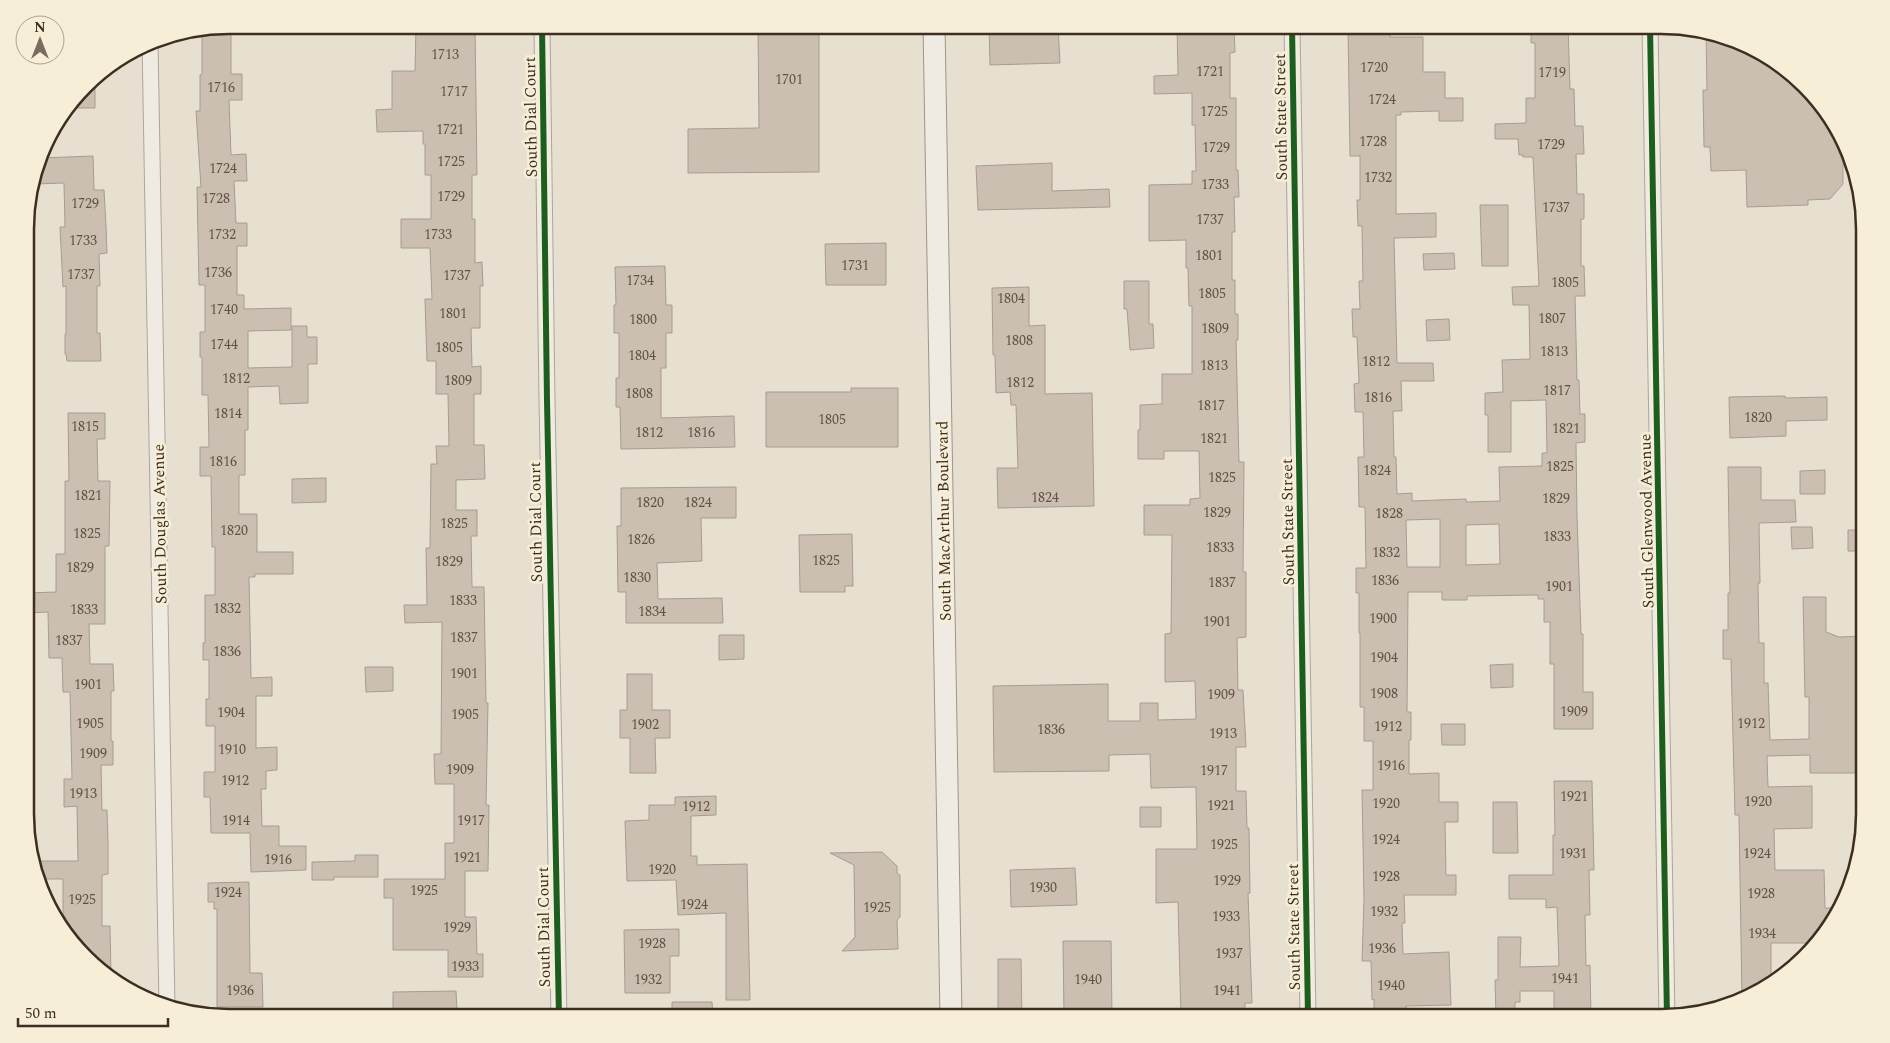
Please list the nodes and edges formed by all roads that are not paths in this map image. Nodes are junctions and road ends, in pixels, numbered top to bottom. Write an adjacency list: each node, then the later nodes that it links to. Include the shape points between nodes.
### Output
1 (542, 34): 7 (street, South Dial Court)
2 (934, 34): 8 (main road, South MacArthur Boulevard)
3 (1292, 34): 9 (street, South State Street)
4 (1650, 34): 10 (street, South Glenwood Avenue)
5 (150, 51): 6 (street, South Douglas Avenue)
6 (167, 999)
7 (559, 1009)
8 (951, 1009)
9 (1308, 1009)
10 (1666, 1009)

